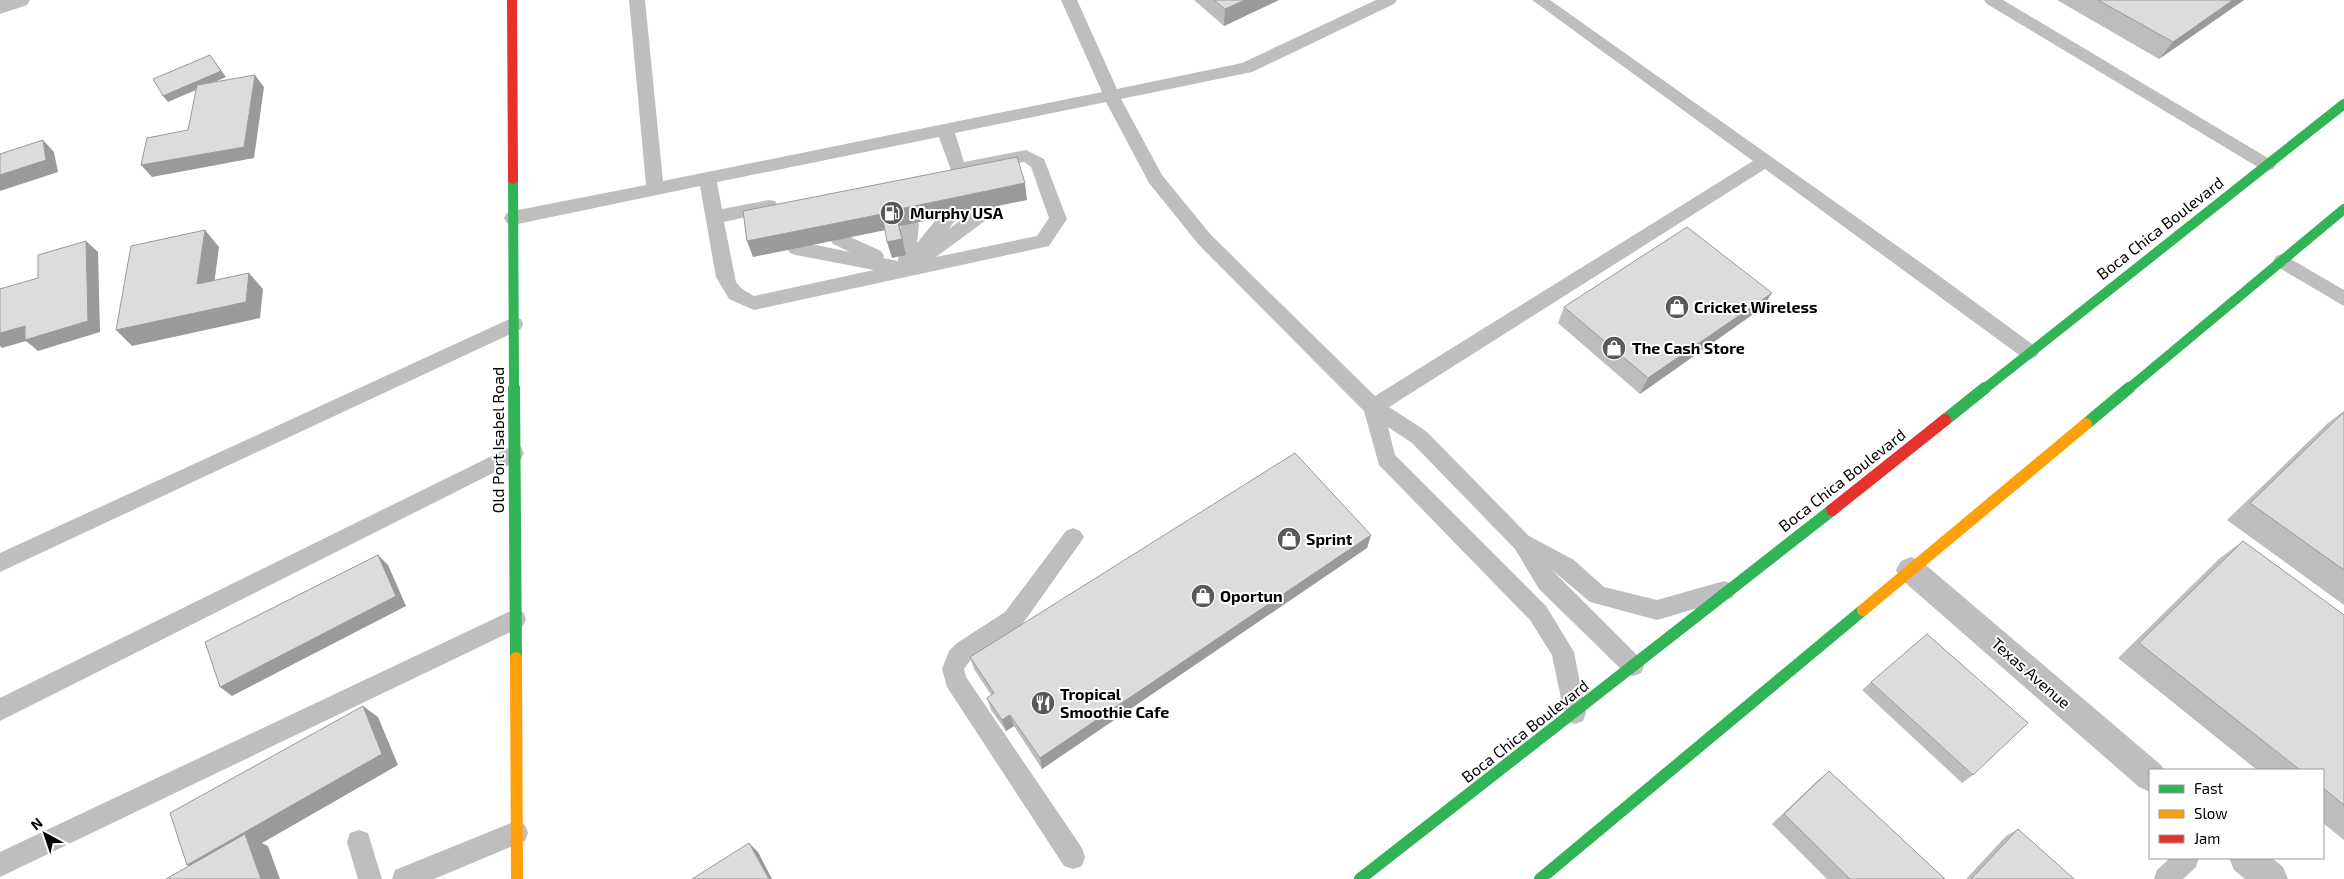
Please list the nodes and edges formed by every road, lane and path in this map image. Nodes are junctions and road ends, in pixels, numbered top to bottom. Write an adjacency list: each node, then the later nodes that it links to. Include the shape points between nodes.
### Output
1 (19, 0): 8 (street)
2 (512, 0): 23 (main road, Old Port Isabel Road)
3 (637, 0): 17 (lane)
4 (1069, 0): 9 (lane)
5 (1389, 0): 9 (lane, via 1246,68)
6 (1540, 0): 12 (lane)
7 (1992, 0): 13 (lane)
8 (0, 7)
9 (1112, 97): 11 (lane); 32 (lane, via 1155,179 1205,240)
10 (2344, 104): 13 (main road, Boca Chica Boulevard)
11 (946, 131): 14 (lane); 15 (lane)
12 (1764, 162): 31 (lane); 32 (lane)
13 (2267, 165): 31 (main road, Boca Chica Boulevard)
14 (948, 174): 16 (lane); 28 (lane, via 1026,156 1038,164 1058,219 1043,241)
15 (708, 179): 17 (lane); 22 (lane)
16 (983, 181)
17 (655, 190): 23 (lane)
18 (783, 204): 22 (lane)
19 (991, 207): 28 (lane)
20 (2344, 209): 27 (main road)
21 (949, 216): 28 (lane)
22 (715, 217): 28 (lane, via 730,289 740,299 754,303)
23 (513, 218): 30 (main road, Old Port Isabel Road)
24 (910, 224): 28 (lane)
25 (840, 240): 28 (lane)
26 (796, 248): 28 (lane)
27 (2282, 261): 29 (lane); 37 (main road)
28 (906, 270)
29 (2344, 299)
30 (514, 324): 33 (main road, Old Port Isabel Road); 36 (lane)
31 (2029, 352): 38 (main road, Boca Chica Boulevard)
32 (1373, 406): 35 (lane, via 1419,438); 42 (lane, via 1386,459 1543,621 1563,652)
33 (514, 453): 39 (main road, Old Port Isabel Road); 41 (lane)
34 (1072, 537): 46 (lane, via 1013,619 965,650 953,669 955,680)
35 (1522, 542): 38 (lane, via 1566,567 1598,596 1657,610); 40 (lane, via 1547,582)
36 (0, 563)
37 (1911, 570): 43 (street, Texas Avenue); 54 (main road)
38 (1730, 589): 40 (main road, Boca Chica Boulevard)
39 (516, 619): 44 (main road, Old Port Isabel Road); 49 (lane)
40 (1633, 666): 42 (main road, Boca Chica Boulevard)
41 (0, 710)
42 (1575, 713): 53 (main road, Boca Chica Boulevard)
43 (2149, 775)
44 (516, 834): 51 (lane); 52 (main road, Old Port Isabel Road)
45 (359, 842): 50 (lane)
46 (1073, 857)
47 (2186, 859): 55 (lane)
48 (2247, 859): 56 (street)
49 (0, 865)
50 (370, 879)
51 (404, 879)
52 (517, 879)
53 (1360, 879)
54 (1540, 879)
55 (2166, 879)
56 (2270, 879)

